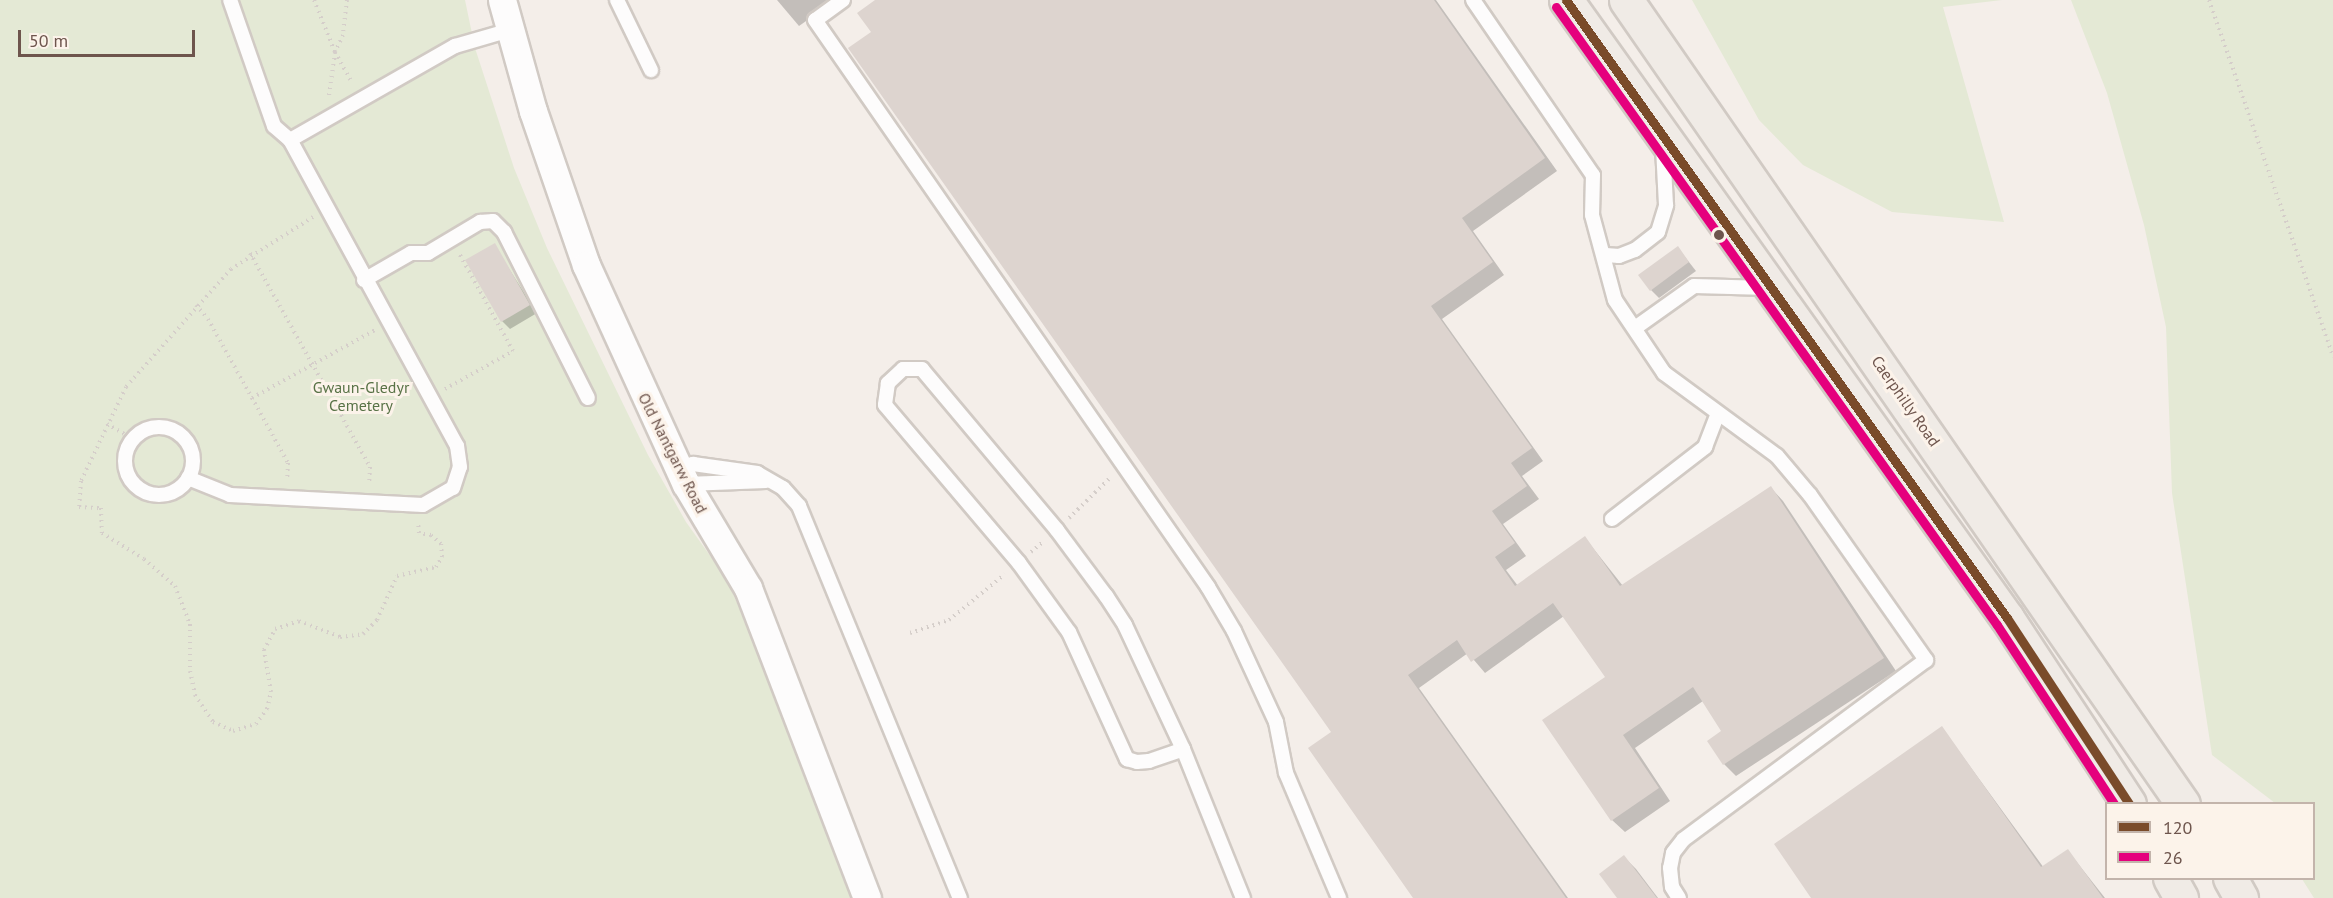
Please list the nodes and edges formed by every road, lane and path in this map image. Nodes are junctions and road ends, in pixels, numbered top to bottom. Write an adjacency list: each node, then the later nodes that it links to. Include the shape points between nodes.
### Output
1 (230, 0): 17 (lane, via 274,126)
2 (314, 0): 12 (path)
3 (347, 0): 12 (path, via 343,35)
4 (502, 0): 11 (street, Old Nantgarw Road)
5 (617, 0): 13 (lane)
6 (843, 0): 50 (lane, via 815,20 1208,586 1234,631 1276,722 1286,773)
7 (1473, 0): 21 (lane, via 1593,175 1592,215)
8 (1566, 0): 16 (main road)
9 (1626, 0): 44 (main road, Caerphilly Road)
10 (2209, 0): 27 (path)
11 (510, 30): 14 (lane, via 455,46); 35 (street, Old Nantgarw Road, via 586,265)
12 (334, 51): 14 (path); 15 (path)
13 (651, 70)
14 (358, 98): 17 (lane)
15 (328, 104)
16 (1662, 136): 21 (lane, via 1666,205 1658,231 1635,250 1619,256); 23 (main road)
17 (290, 140): 22 (lane)
18 (314, 216): 20 (path)
19 (456, 249): 29 (path, via 513,351)
20 (250, 254): 24 (path); 28 (path)
21 (1606, 255): 25 (lane, via 1616,300)
22 (364, 280): 31 (lane, via 411,253 428,253 480,222 492,221 504,232); 39 (lane, via 460,455 453,488 434,502)
23 (1770, 288): 25 (lane, via 1694,286); 43 (main road, via 2007,618)
24 (196, 305): 30 (path, via 208,319); 33 (path, via 126,387)
25 (1635, 328): 32 (lane, via 1664,373)
26 (377, 329): 28 (path)
27 (2333, 357)
28 (313, 364): 30 (path); 39 (path, via 370,467)
29 (444, 389)
30 (252, 398): 38 (path, via 288,462)
31 (588, 398)
32 (1717, 416): 40 (lane, via 1705,447); 51 (lane, via 1777,456 1926,660 1683,840 1673,853 1670,868 1672,887)
33 (107, 424): 34 (path); 41 (path, via 81,481 79,507 101,508 102,533 152,565 175,586 190,624 190,671 195,695 213,722 226,730 249,728 267,709 271,692 264,650 275,629 299,621 340,637 363,634 377,620 397,576 436,567 442,556 441,544 431,535 419,533)
34 (133, 440): 36 (lane, via 155,427 176,431 193,457); 36 (lane, via 125,464 128,475 142,490 163,495 182,486)
35 (682, 476): 37 (lane); 37 (lane, via 693,464 757,473); 47 (street, Old Nantgarw Road, via 748,588)
36 (188, 478): 38 (lane, via 230,495)
37 (766, 481): 48 (lane, via 783,488 799,506)
38 (286, 498): 39 (lane)
39 (369, 502)
40 (1612, 519)
41 (418, 521)
42 (1183, 749): 42 (lane, via 1125,625 1106,596 1057,530 922,369 903,369 888,382 885,405 1019,563 1070,632 1127,759 1149,760); 49 (lane)
43 (2128, 802)
44 (2182, 802)
45 (2171, 880): 52 (main road)
46 (2231, 880): 53 (main road)
47 (867, 898)
48 (960, 898)
49 (1243, 898)
50 (1339, 898)
51 (1679, 898)
52 (2181, 898)
53 (2241, 898)

